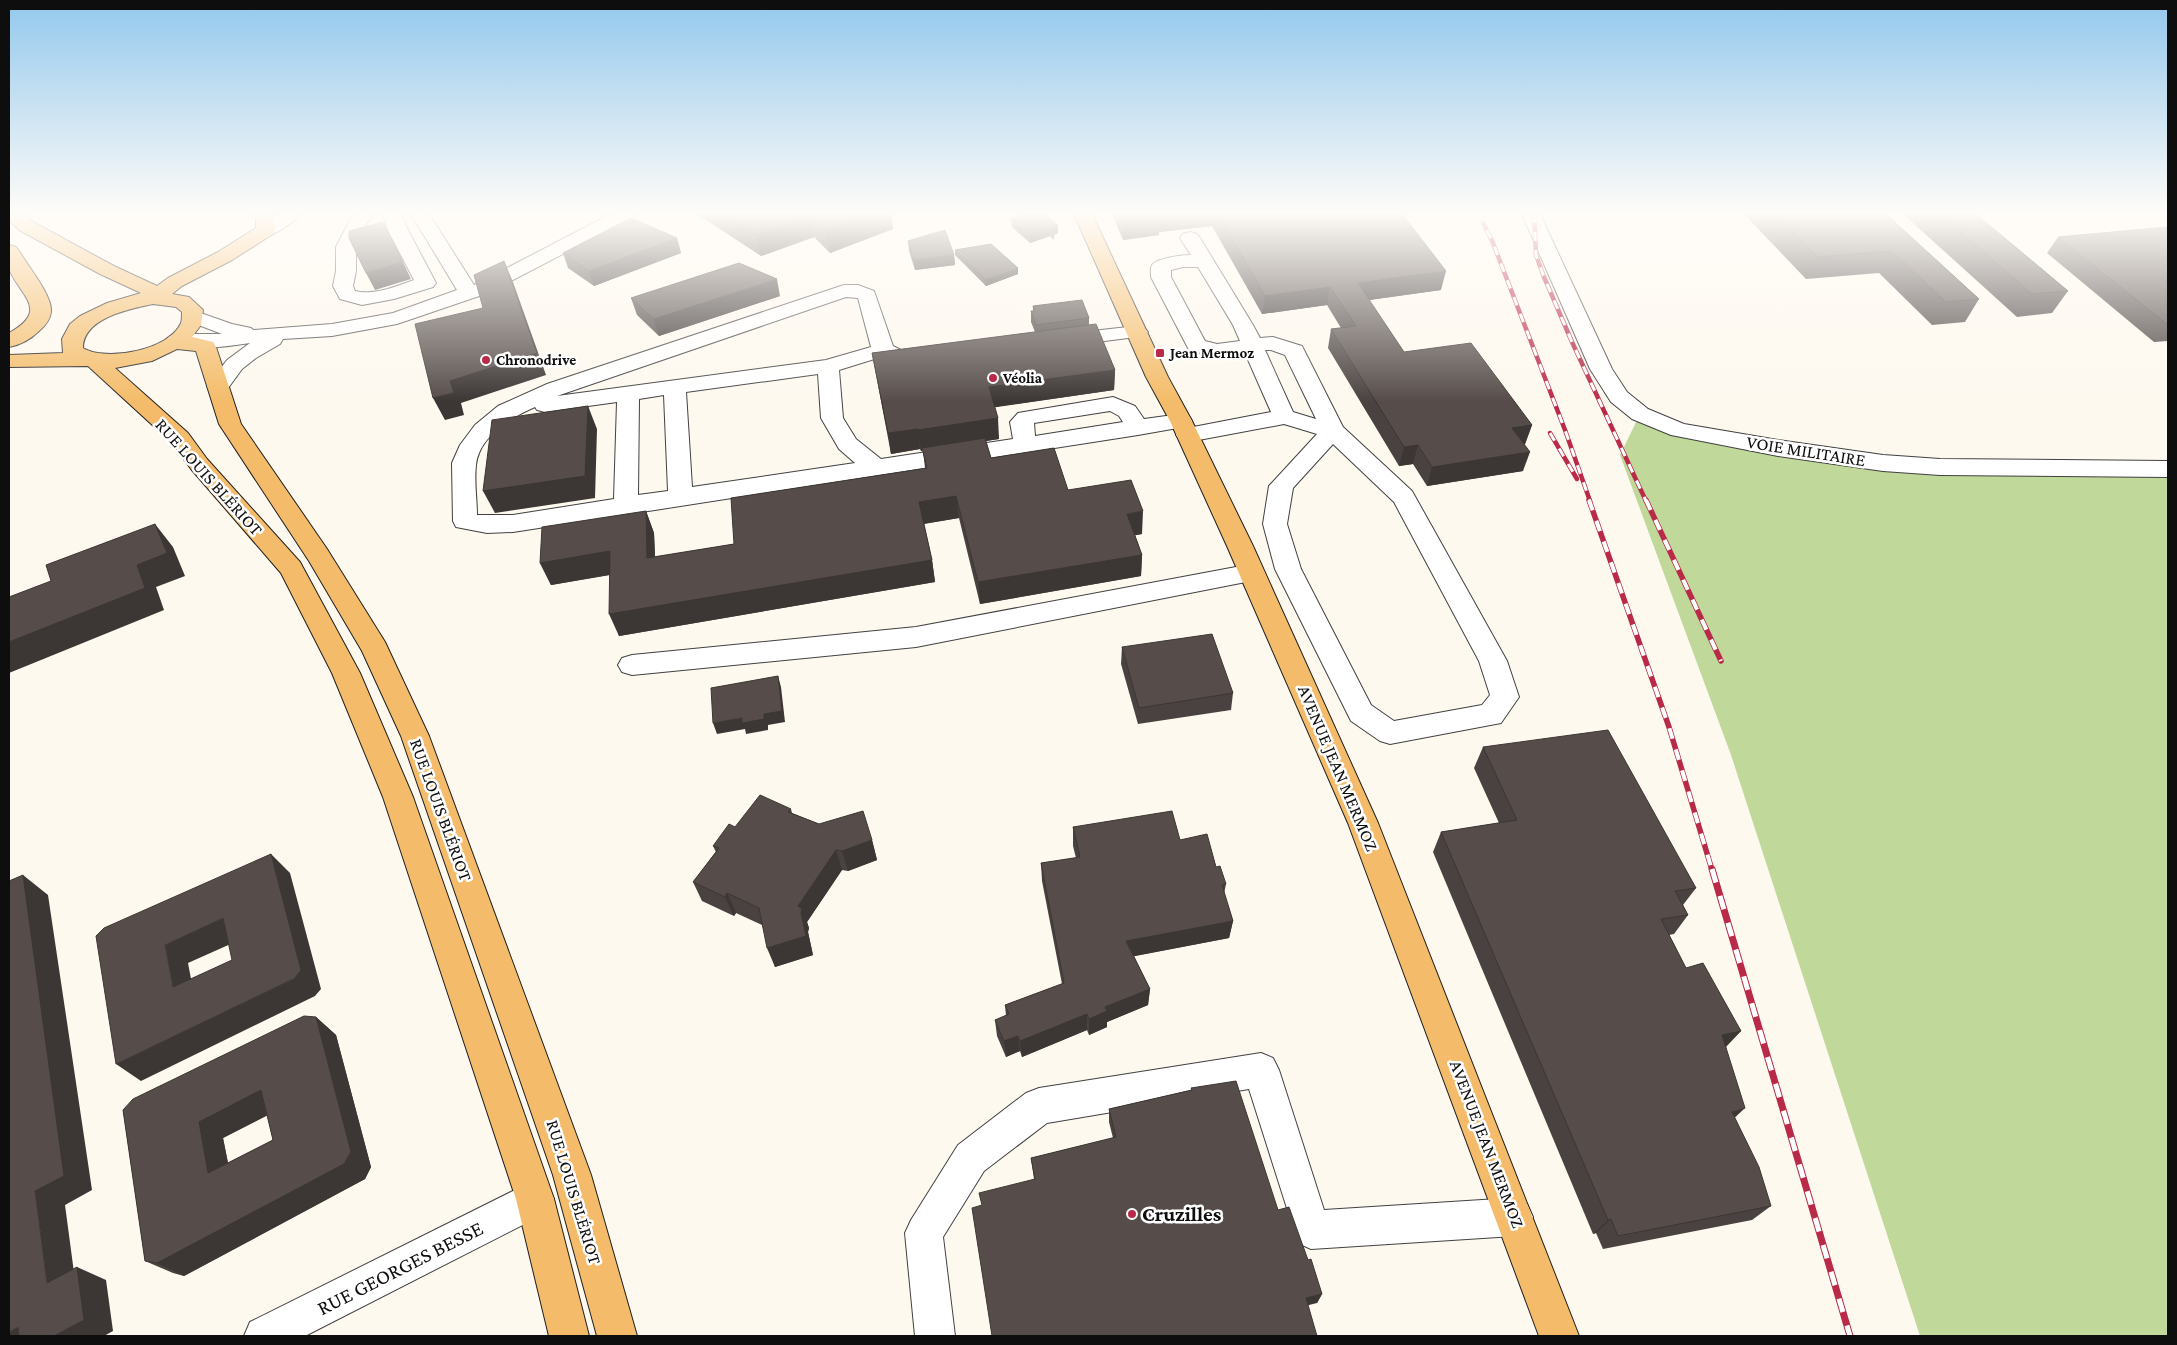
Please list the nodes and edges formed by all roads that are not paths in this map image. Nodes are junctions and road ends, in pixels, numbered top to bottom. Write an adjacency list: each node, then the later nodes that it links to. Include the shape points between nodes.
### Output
1 (23, 277): 21 (main road, via 42,305 40,320 34,328)
2 (32, 277): 17 (main road, via 65,322)
3 (123, 277): 15 (main road, via 147,287)
4 (185, 277): 15 (main road)
5 (207, 277): 16 (main road)
6 (345, 277): 7 (street, via 343,286 347,295 362,299 426,283)
7 (423, 277)
8 (459, 277): 14 (street)
9 (504, 277): 14 (street)
10 (1112, 277): 19 (main road, AVENUE JEAN MERMOZ)
11 (1161, 277): 25 (street, via 1197,345 1216,351)
12 (1214, 277): 25 (street)
13 (1560, 277): 39 (street, VOIE MILITAIRE, via 1601,369 1619,396 1640,414 1679,430 1882,463 1940,467)
14 (469, 293): 18 (street, via 397,318 332,330)
15 (153, 298): 16 (main road, via 174,299); 17 (main road, via 116,306)
16 (191, 311): 20 (street, via 227,328); 22 (main road, via 190,328)
17 (83, 325): 24 (main road); 29 (main road, RUE LOUIS BLÉRIOT, via 70,344 72,351)
18 (292, 332): 20 (street); 31 (street, via 244,355 233,364)
19 (1138, 332): 23 (street); 36 (main road, AVENUE JEAN MERMOZ, via 1157,378)
20 (265, 336): 22 (street)
21 (9, 341)
22 (175, 342): 29 (main road, via 143,356 118,362); 31 (main road, RUE LOUIS BLÉRIOT, via 205,347)
23 (1041, 343)
24 (9, 345)
25 (1253, 347): 35 (street); 37 (street, via 1273,344 1294,351)
26 (883, 350): 27 (street, via 904,360); 30 (street); 34 (street, via 867,295 844,291 555,389)
27 (945, 355)
28 (9, 361): 29 (main road)
29 (90, 361): 44 (main road, RUE LOUIS BLÉRIOT, via 180,438 291,568 346,673 398,797)
30 (828, 366): 32 (street); 38 (street, via 832,418 847,444)
31 (218, 386): 46 (main road, RUE LOUIS BLÉRIOT, via 230,424 318,555 375,649 415,736 572,1175)
32 (676, 387): 33 (street); 40 (street)
33 (628, 394): 34 (street); 41 (street)
34 (506, 411): 41 (street, via 483,430 464,463 465,521 498,524)
35 (1284, 416): 36 (street); 37 (street)
36 (1184, 428): 38 (street, via 1138,428); 42 (main road, AVENUE JEAN MERMOZ)
37 (1333, 431): 37 (street, via 1403,497 1493,661 1505,697 1491,715 1390,733 1361,713 1288,569 1275,524 1282,486)
38 (876, 467): 40 (street)
39 (2168, 469)
40 (680, 498): 41 (street)
41 (626, 506)
42 (1252, 573): 43 (street, via 916,637); 45 (main road, AVENUE JEAN MERMOZ, via 1363,823)
43 (632, 666)
44 (535, 1199): 47 (street, RUE GEORGES BESSE); 48 (main road, RUE LOUIS BLÉRIOT)
45 (1514, 1216): 49 (street, via 1311,1230 1261,1070 1039,1106 971,1158 924,1233); 50 (main road, AVENUE JEAN MERMOZ)
46 (616, 1325)
47 (264, 1336)
48 (569, 1336)
49 (936, 1336)
50 (1559, 1336)

